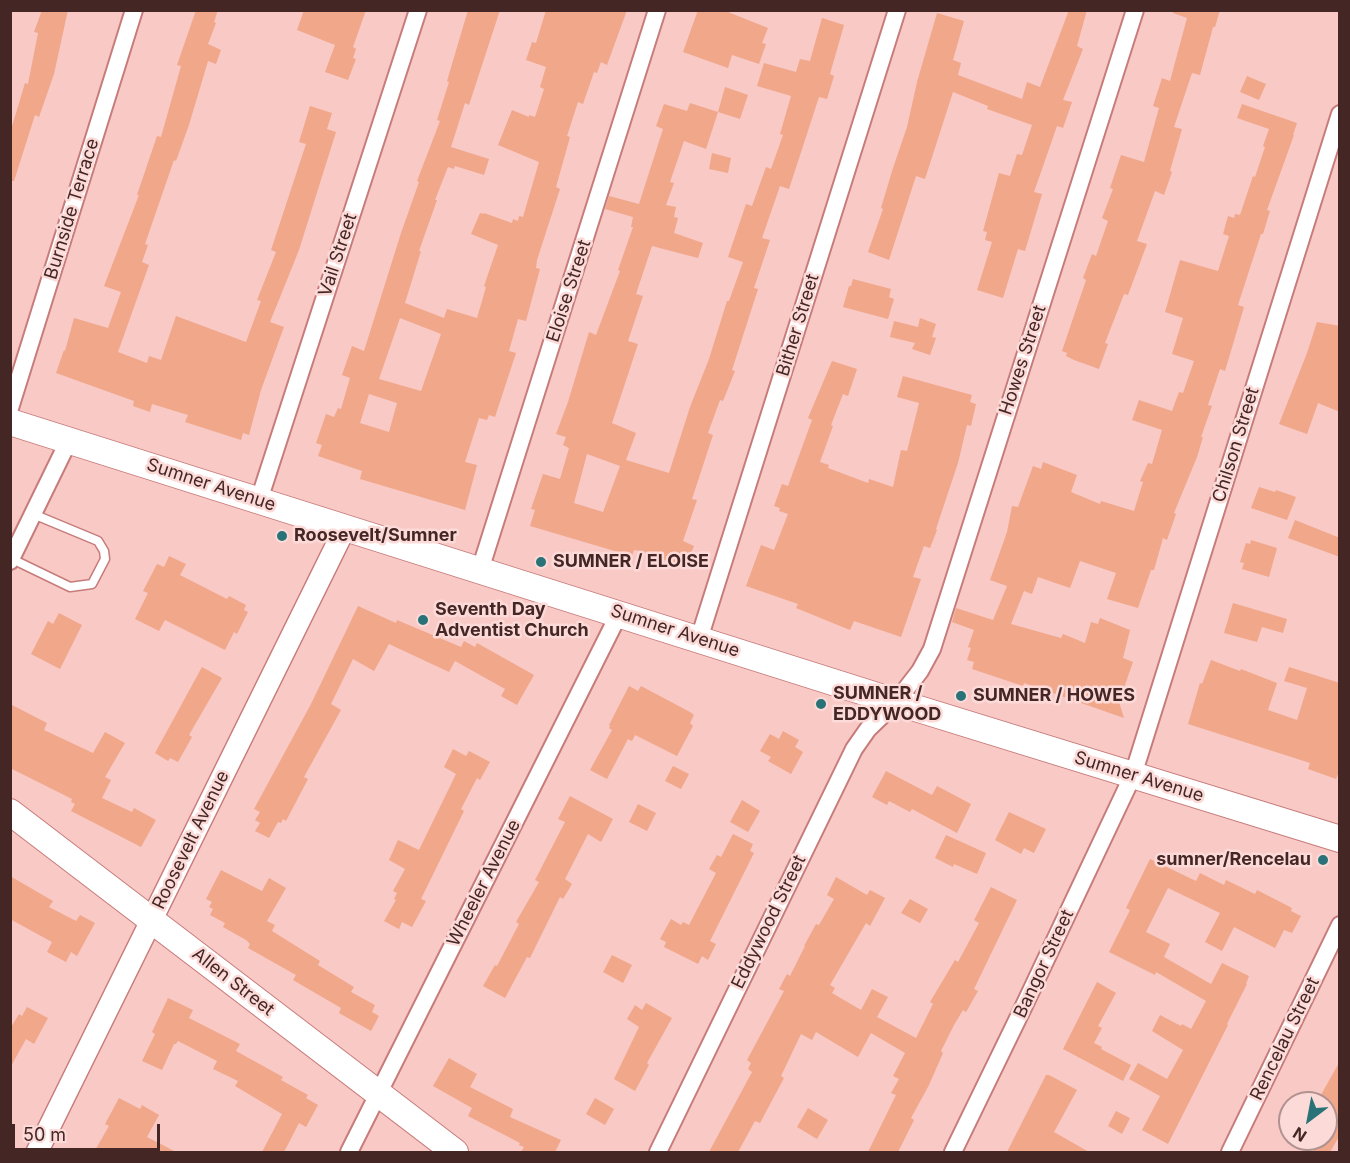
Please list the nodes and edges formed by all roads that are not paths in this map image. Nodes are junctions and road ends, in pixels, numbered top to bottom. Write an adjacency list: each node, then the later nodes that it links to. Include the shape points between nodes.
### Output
1 (134, 10): 7 (street, Burnside Terrace)
2 (418, 10): 10 (street, Vail Street)
3 (657, 10): 14 (street, Eloise Street)
4 (897, 10): 16 (street, Bither Street)
5 (1135, 10): 17 (street, Howes Street, via 932,650)
6 (1340, 114): 18 (street, Chilson Street)
7 (10, 408)
8 (10, 422): 9 (main road, Sumner Avenue)
9 (69, 440): 10 (main road, Sumner Avenue); 11 (street)
10 (258, 500): 12 (main road, Sumner Avenue)
11 (33, 514): 13 (street); 13 (lane, via 98,541 105,559 92,584 70,587)
12 (345, 528): 14 (main road, Sumner Avenue); 21 (street, Roosevelt Avenue)
13 (11, 560)
14 (480, 570): 15 (main road, Sumner Avenue)
15 (619, 614): 16 (main road, Sumner Avenue); 23 (street, Wheeler Avenue)
16 (699, 639): 17 (main road, Sumner Avenue)
17 (896, 702): 18 (main road, Sumner Avenue); 27 (street, Eddywood Street, via 854,749)
18 (1133, 775): 20 (main road, Sumner Avenue); 28 (street, Bangor Street)
19 (10, 812): 21 (main road, Allen Street)
20 (1340, 839)
21 (153, 920): 23 (main road, Allen Street); 24 (street, Roosevelt Avenue)
22 (1340, 925): 29 (street, Rencelau Street)
23 (378, 1094): 25 (street, Wheeler Avenue); 26 (main road, Allen Street)
24 (37, 1152)
25 (349, 1152)
26 (455, 1152)
27 (658, 1152)
28 (952, 1152)
29 (1230, 1152)

